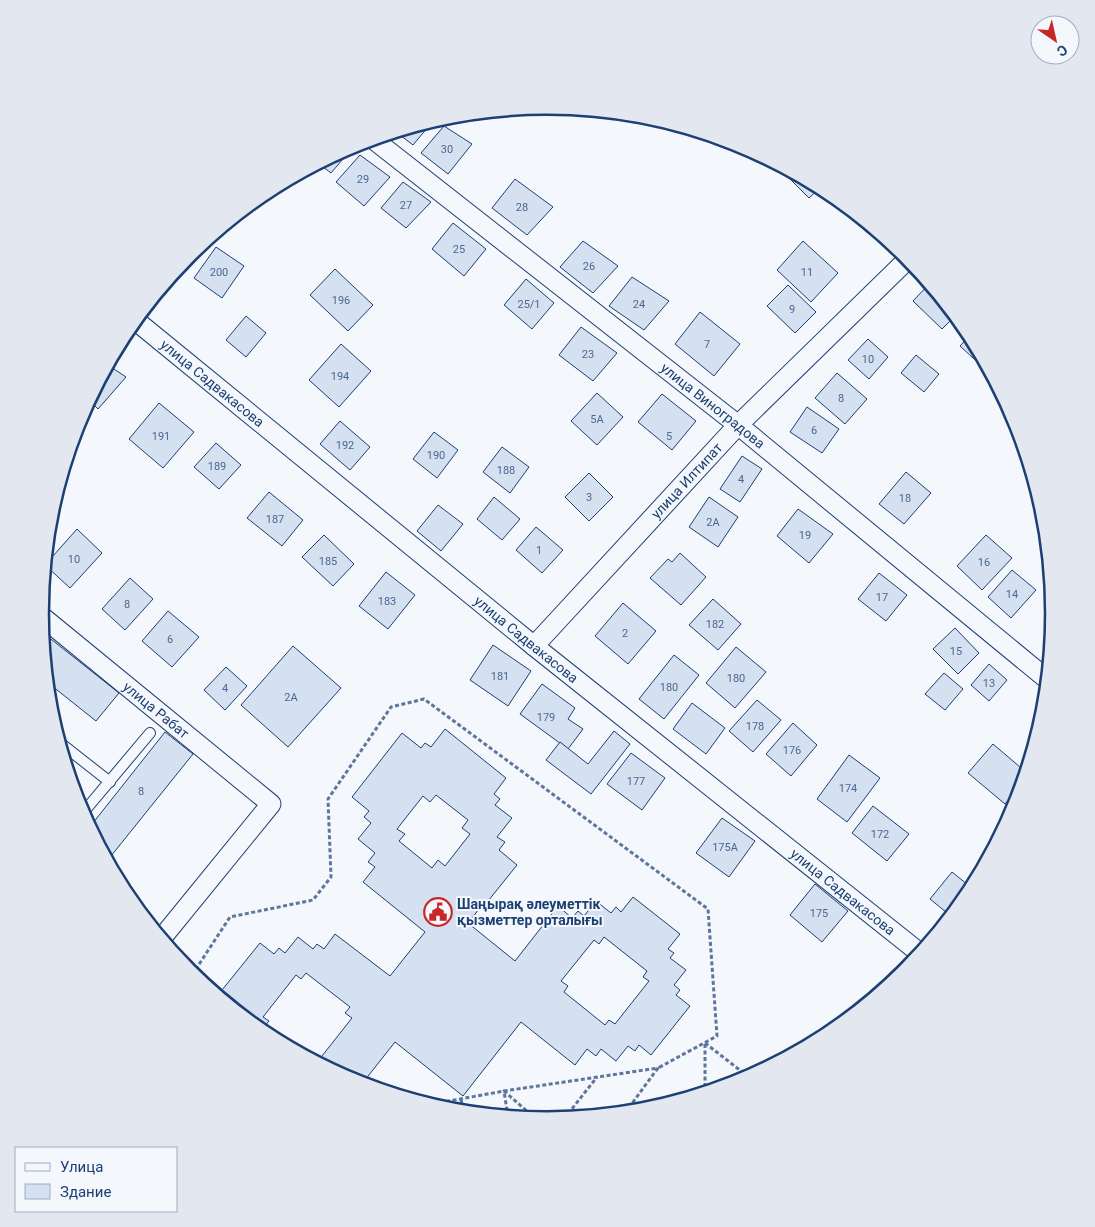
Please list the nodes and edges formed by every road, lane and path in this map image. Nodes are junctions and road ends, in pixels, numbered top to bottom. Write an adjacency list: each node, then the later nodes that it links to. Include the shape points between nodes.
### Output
1 (379, 144): 4 (street, улица Виноградова)
2 (903, 264): 4 (street, улица Илтипат)
3 (141, 325): 6 (street, улица Садвакасова)
4 (738, 426): 6 (street, улица Илтипат); 7 (street, улица Виноградова)
5 (49, 623): 12 (street, улица Рабат, via 271,804)
6 (534, 646): 13 (street, улица Садвакасова)
7 (1042, 675)
8 (150, 733): 10 (lane)
9 (68, 749): 10 (lane)
10 (110, 782): 11 (lane)
11 (88, 807)
12 (166, 933)
13 (915, 949)
14 (197, 968): 15 (path, via 230,918 313,900 331,877 328,799 391,707 424,699 708,909 717,1036)
15 (705, 1043): 16 (path); 17 (path); 19 (path)
16 (658, 1068): 18 (path); 24 (path)
17 (742, 1072)
18 (598, 1077): 20 (path); 27 (path)
19 (705, 1087)
20 (504, 1091): 21 (path); 25 (path); 26 (path)
21 (461, 1099): 22 (path); 23 (path)
22 (445, 1102)
23 (462, 1105)
24 (631, 1105)
25 (507, 1110)
26 (527, 1111)
27 (570, 1111)

